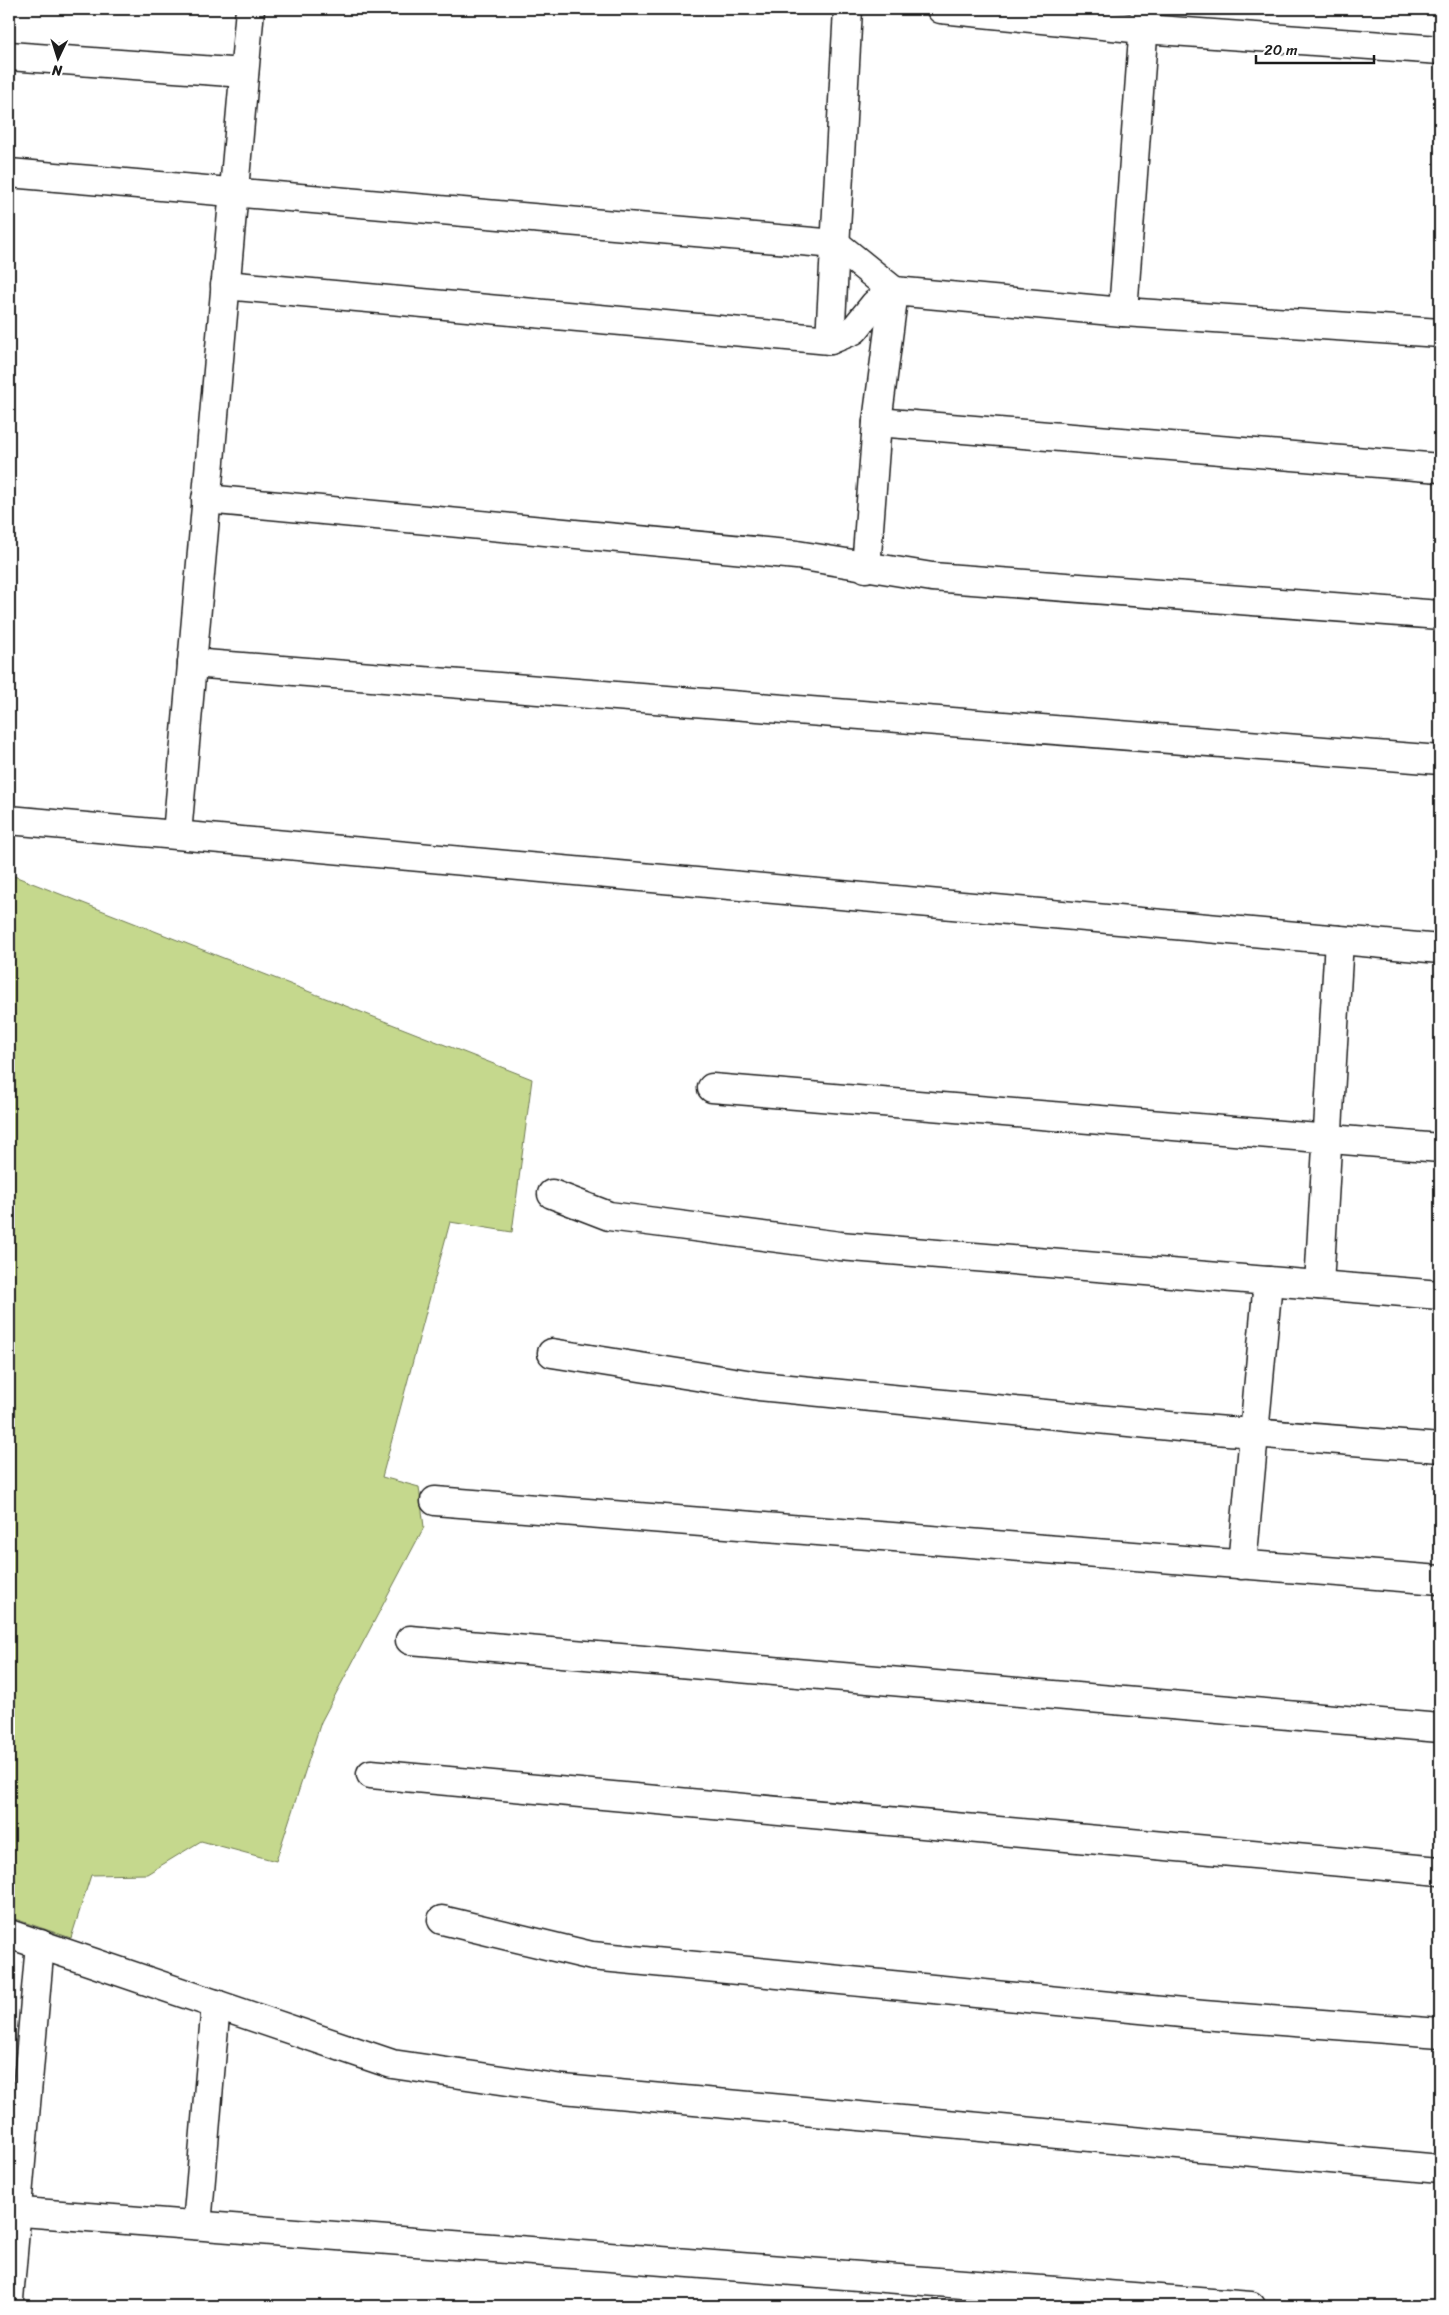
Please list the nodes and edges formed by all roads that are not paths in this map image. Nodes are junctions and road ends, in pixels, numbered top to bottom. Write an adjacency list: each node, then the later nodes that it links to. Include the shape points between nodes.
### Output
1 (250, 9): 7 (street)
2 (848, 9): 10 (street)
3 (941, 9): 4 (street)
4 (1144, 19): 5 (street); 13 (street)
5 (1440, 50)
6 (9, 56): 7 (street)
7 (244, 72): 9 (street)
8 (9, 173): 9 (street)
9 (234, 191): 10 (street); 11 (street)
10 (836, 244): 12 (street); 15 (street)
11 (225, 285): 15 (street); 18 (street)
12 (894, 291): 13 (street); 15 (street, via 875,304 854,330); 16 (street)
13 (1123, 312): 14 (street)
14 (1440, 333)
15 (830, 340)
16 (877, 422): 17 (street); 19 (street)
17 (1440, 468)
18 (206, 498): 19 (street, via 797,555); 21 (street)
19 (866, 568): 20 (street, via 932,577)
20 (1440, 615)
21 (192, 663): 22 (street); 24 (street)
22 (1440, 760)
23 (9, 820): 24 (street)
24 (177, 834): 25 (street)
25 (1339, 940): 26 (street); 28 (street)
26 (1440, 949)
27 (712, 1088): 28 (street)
28 (1326, 1139): 29 (street); 32 (street)
29 (1440, 1148)
30 (552, 1194): 31 (street, via 609,1216 840,1246)
31 (1268, 1281): 32 (street); 35 (street)
32 (1319, 1285): 33 (street)
33 (1440, 1295)
34 (552, 1353): 35 (street, via 759,1386)
35 (1253, 1433): 36 (street); 38 (street)
36 (1440, 1448)
37 (435, 1501): 38 (street)
38 (1242, 1565): 39 (street)
39 (1440, 1580)
40 (410, 1640): 41 (street)
41 (1440, 1728)
42 (371, 1774): 43 (street)
43 (1440, 1871)
44 (442, 1920): 48 (street, via 592,1956 1203,2015)
45 (9, 1934): 46 (street)
46 (40, 1944): 47 (street); 50 (street)
47 (216, 2004): 49 (street, via 392,2064 563,2090); 51 (street)
48 (1440, 2032)
49 (1440, 2169)
50 (12, 2212): 51 (street); 52 (street)
51 (197, 2225): 53 (street)
52 (9, 2299)
53 (1252, 2306)

